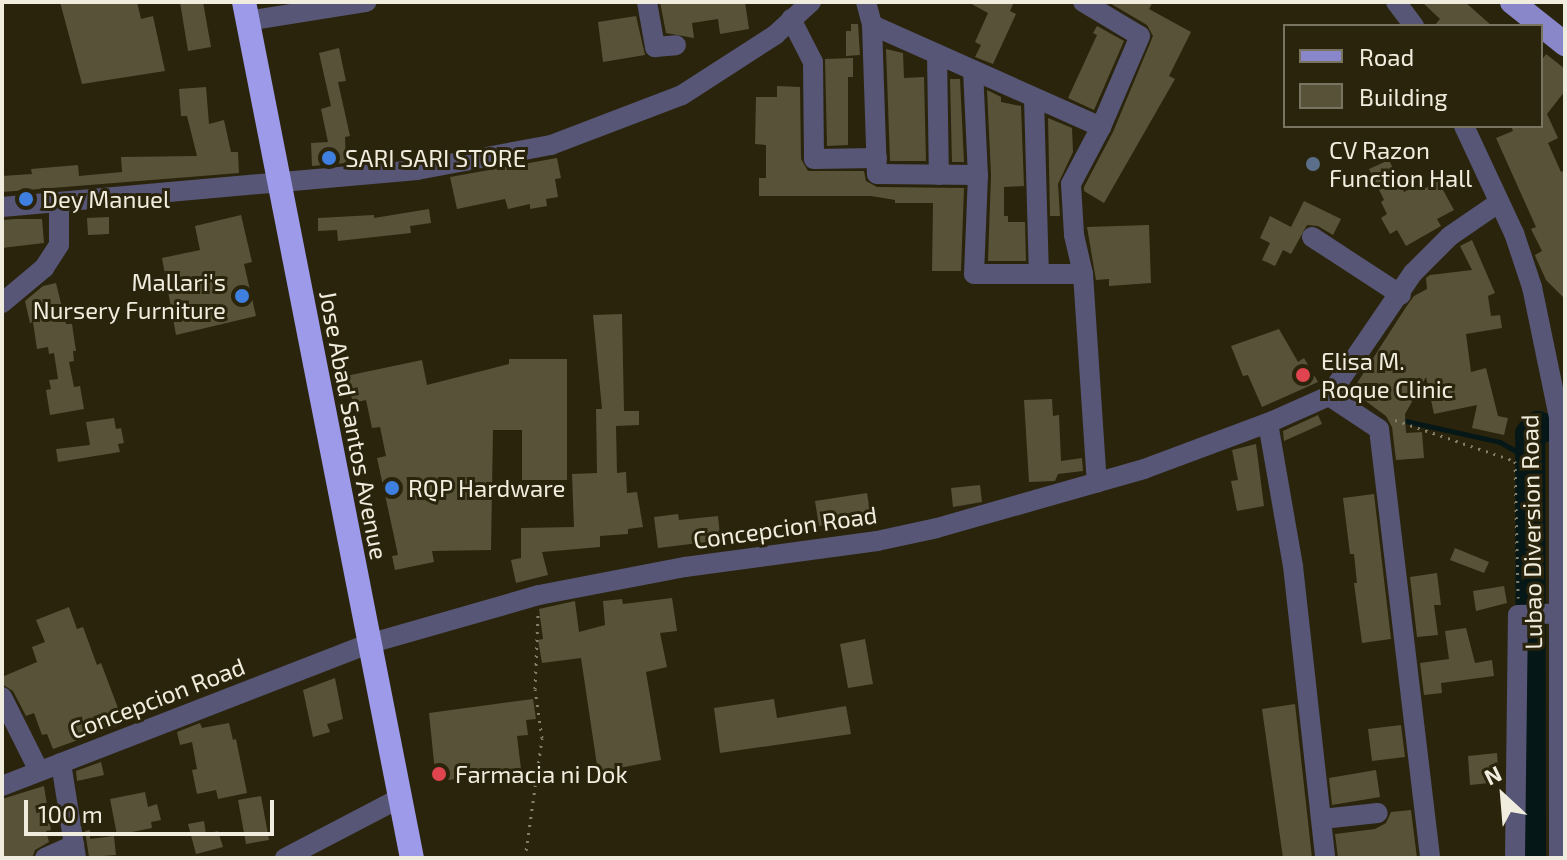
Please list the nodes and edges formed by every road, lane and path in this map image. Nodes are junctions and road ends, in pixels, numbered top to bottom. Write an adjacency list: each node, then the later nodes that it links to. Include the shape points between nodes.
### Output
1 (366, 2): 8 (street)
2 (647, 2): 15 (street, via 655,47)
3 (811, 2): 9 (street)
4 (866, 2): 12 (street)
5 (1083, 2): 19 (street, via 1140,36)
6 (1396, 2): 10 (street)
7 (1512, 2): 11 (main road)
8 (246, 12): 24 (highway, Jose Abad Santos Avenue)
9 (791, 19): 21 (street, via 813,62 814,159); 24 (street, via 682,95 551,145 417,170)
10 (1412, 24)
11 (1540, 24)
12 (872, 25): 16 (street); 21 (street)
13 (1543, 27): 14 (main road)
14 (1565, 44)
15 (676, 45)
16 (937, 54): 17 (street); 22 (street)
17 (973, 70): 18 (street); 23 (street)
18 (1034, 98): 19 (street); 29 (street)
19 (1101, 127): 30 (street, via 1071,184)
20 (1465, 128): 26 (street, Lubao Diversion Road)
21 (877, 158): 22 (street, via 877,174)
22 (939, 175): 23 (street)
23 (978, 175): 29 (street, via 974,274)
24 (280, 183): 25 (street); 40 (highway, Jose Abad Santos Avenue)
25 (59, 202): 27 (street); 32 (street, via 59,245 44,268)
26 (1498, 203): 31 (street, via 1450,236 1413,273); 38 (street, Lubao Diversion Road, via 1532,287 1559,417)
27 (2, 207)
28 (1312, 237): 31 (street)
29 (1039, 274): 30 (street)
30 (1083, 274): 36 (street)
31 (1401, 295): 33 (street)
32 (2, 303)
33 (1329, 396): 34 (street); 35 (street, Concepcion Road)
34 (1360, 416): 39 (path, via 1405,422 1515,461); 55 (street, via 1379,429)
35 (1268, 423): 36 (street, Concepcion Road); 48 (street, via 1293,566)
36 (1097, 483): 37 (street, Concepcion Road, via 877,541 685,567)
37 (539, 595): 40 (street, Concepcion Road); 53 (path, via 535,689 542,738)
38 (1558, 614): 39 (street); 42 (street, Lubao Diversion Road)
39 (1521, 615): 56 (street)
40 (368, 644): 43 (street, Concepcion Road); 46 (highway, Jose Abad Santos Avenue)
41 (2, 697): 44 (street)
42 (1562, 759): 57 (street, Lubao Diversion Road)
43 (61, 763): 44 (street, Concepcion Road); 49 (street)
44 (39, 771): 45 (street, Concepcion Road)
45 (2, 786)
46 (400, 798): 51 (street); 52 (highway, Jose Abad Santos Avenue)
47 (1378, 813): 48 (street)
48 (1322, 819): 54 (street)
49 (75, 852): 50 (street)
50 (45, 858)
51 (285, 858)
52 (412, 858)
53 (525, 858)
54 (1325, 858)
55 (1430, 858)
56 (1515, 858)
57 (1559, 858)

